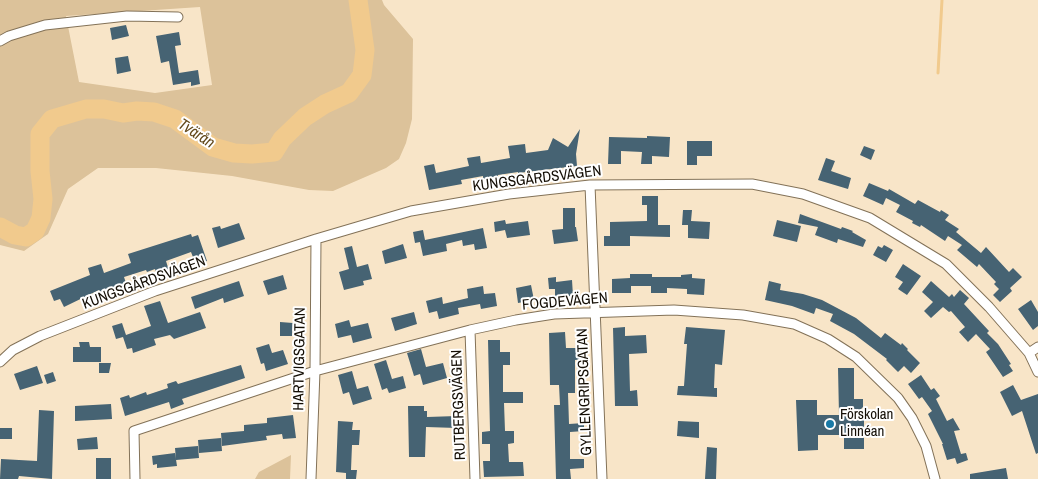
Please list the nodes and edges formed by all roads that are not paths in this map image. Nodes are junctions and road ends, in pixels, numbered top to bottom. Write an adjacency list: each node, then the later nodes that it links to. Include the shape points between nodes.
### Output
1 (178, 17): 2 (street, via 126,16 45,25)
2 (0, 41)
3 (590, 185): 4 (street, KUNGSGÅRDSVÄGEN, via 508,194 411,212); 5 (street, GYLLENGRIPSGATAN); 8 (street, KUNGSGÅRDSVÄGEN, via 752,184 803,194 870,218 946,264)
4 (316, 239): 9 (street, KUNGSGÅRDSVÄGEN, via 155,292 40,336 13,350); 10 (street, HARTVIGSGATAN)
5 (596, 312): 6 (street, FOGDEVÄGEN, via 554,314); 15 (street, GYLLENGRIPSGATAN); 16 (street, FOGDEVÄGEN, via 674,310 743,315 794,324 828,339 856,357 898,398 926,446)
6 (470, 330): 10 (street, FOGDEVÄGEN); 14 (street, RUTBERGSVÄGEN)
7 (1038, 347): 8 (street)
8 (1029, 353): 11 (street, KUNGSGÅRDSVÄGEN)
9 (0, 362)
10 (315, 371): 12 (street, FOGDEVÄGEN, via 134,431); 13 (street, HARTVIGSGATAN)
11 (1038, 372)
12 (135, 479)
13 (311, 479)
14 (475, 479)
15 (602, 479)
16 (935, 479)

